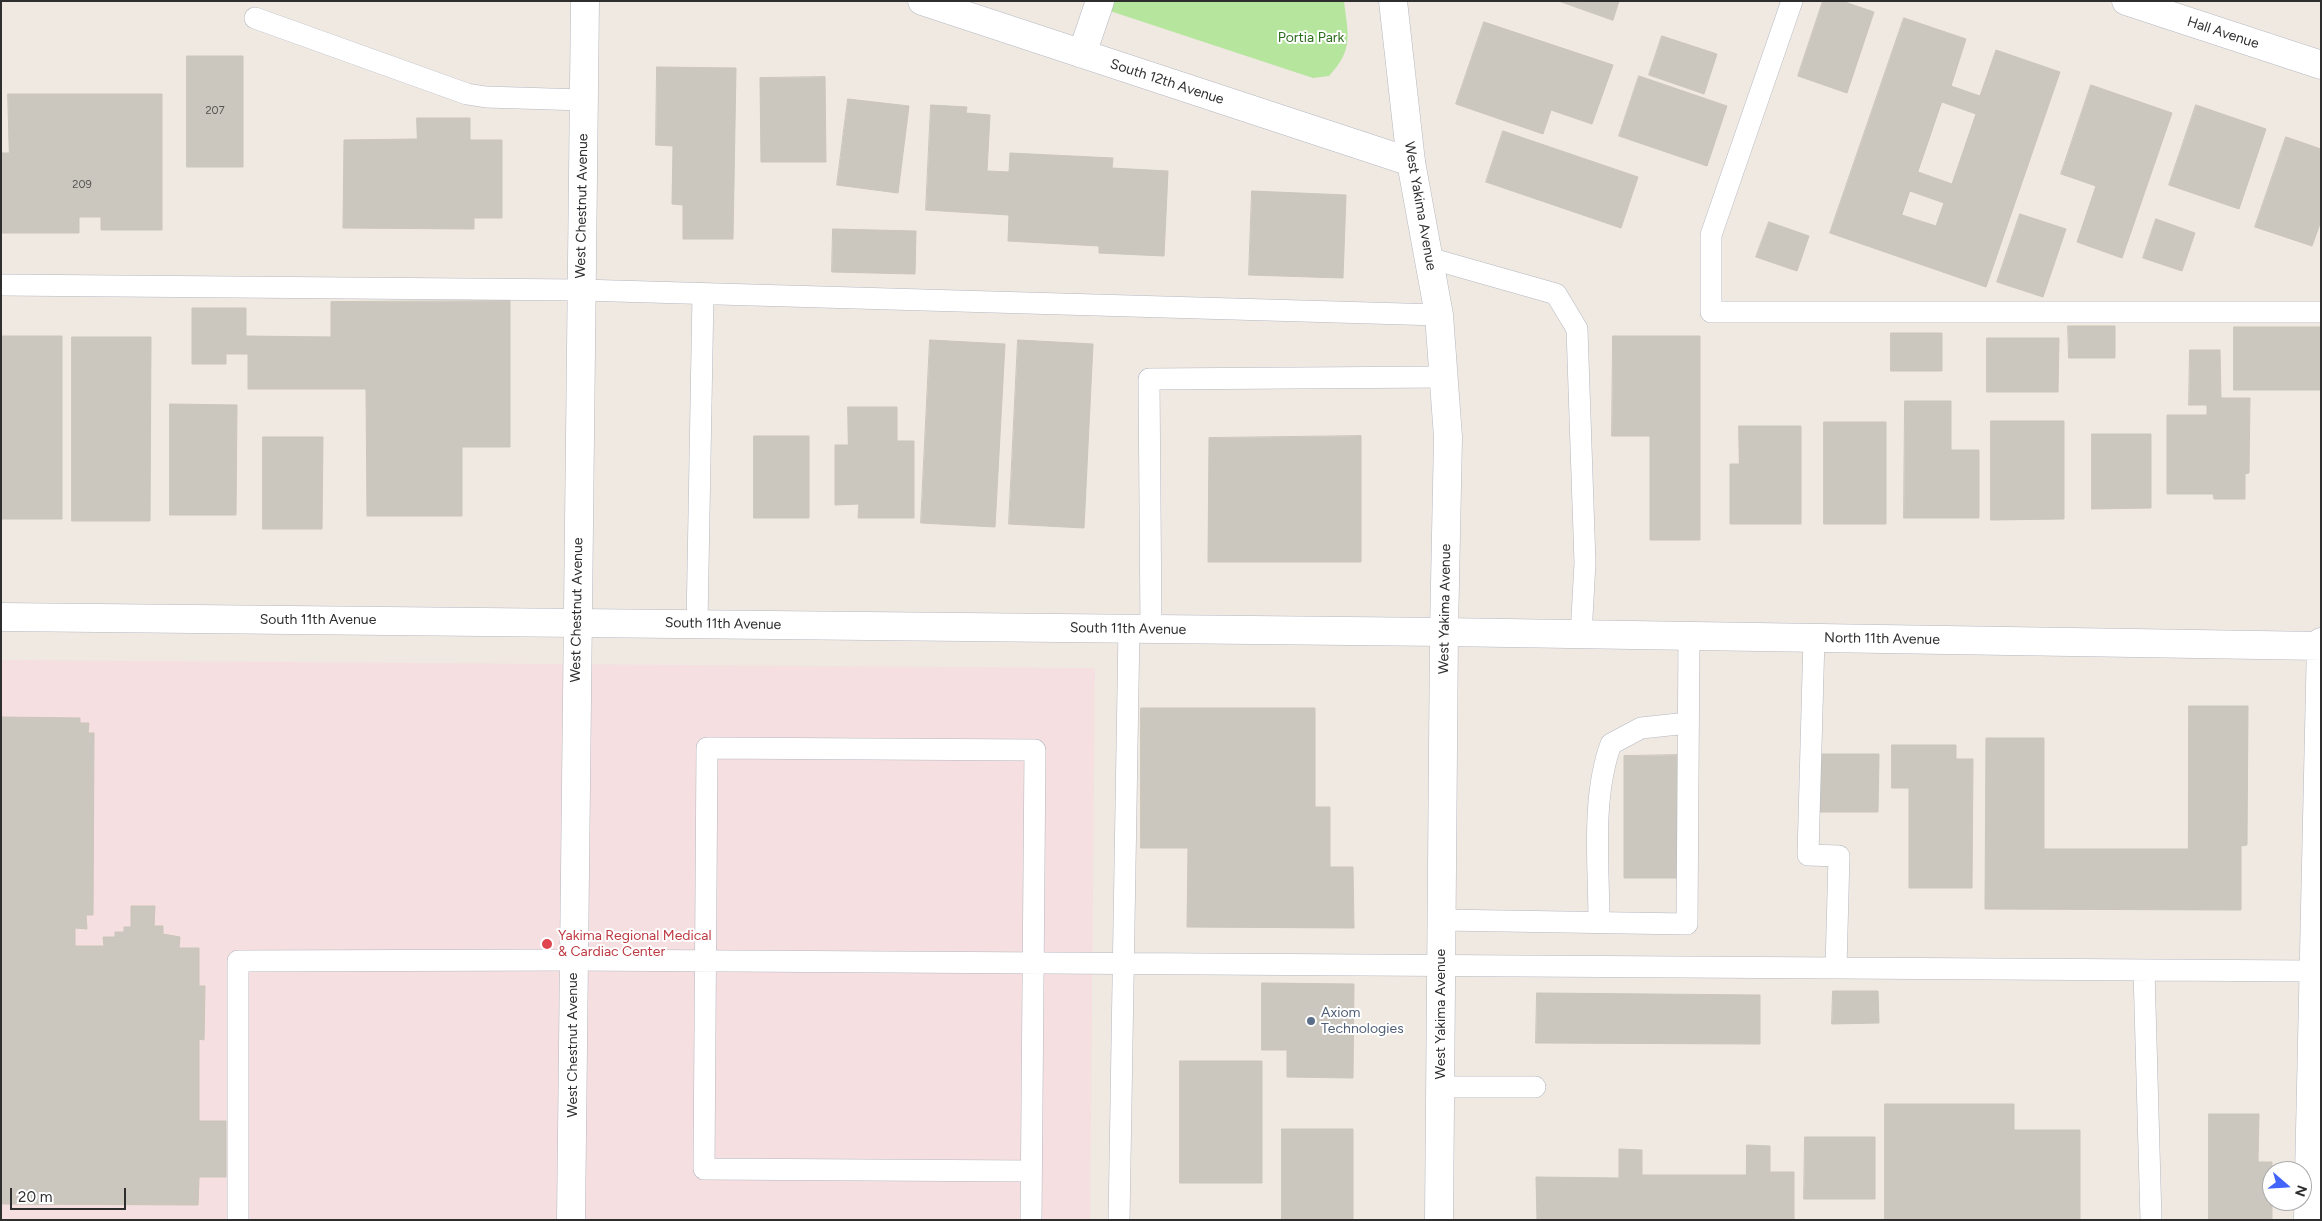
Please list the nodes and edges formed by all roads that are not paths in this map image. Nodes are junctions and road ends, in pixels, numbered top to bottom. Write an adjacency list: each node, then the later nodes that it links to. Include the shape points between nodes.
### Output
1 (585, 1): 10 (street, West Chestnut Avenue)
2 (922, 1): 8 (street, South 12th Avenue)
3 (1100, 1): 8 (street)
4 (1393, 1): 11 (street, West Yakima Avenue)
5 (1792, 1): 16 (lane, via 1711,235 1711,312)
6 (2126, 1): 9 (street, Hall Avenue)
7 (255, 18): 10 (lane, via 467,94 486,98)
8 (1082, 54): 11 (street, South 12th Avenue)
9 (2321, 66)
10 (583, 100): 14 (street, West Chestnut Avenue)
11 (1411, 162): 12 (street, West Yakima Avenue)
12 (1429, 258): 17 (street, West Yakima Avenue); 24 (lane, via 1556,294 1578,330 1585,563)
13 (1, 285): 14 (lane)
14 (581, 290): 15 (lane); 20 (street, West Chestnut Avenue)
15 (703, 294): 17 (lane); 21 (lane)
16 (2321, 312)
17 (1439, 315): 18 (street, West Yakima Avenue)
18 (1444, 377): 22 (lane, via 1149,379); 23 (street, West Yakima Avenue, via 1448,437)
19 (1, 617): 20 (street, South 11th Avenue)
20 (577, 622): 21 (street, South 11th Avenue); 31 (street, West Chestnut Avenue)
21 (697, 624): 22 (street, South 11th Avenue)
22 (1140, 629): 23 (street, South 11th Avenue); 34 (lane)
23 (1444, 632): 24 (street, North 11th Avenue); 29 (street, West Yakima Avenue)
24 (1581, 635): 25 (street, North 11th Avenue)
25 (1689, 636): 26 (street, North 11th Avenue); 28 (lane)
26 (1814, 638): 27 (street, North 11th Avenue); 36 (lane, via 1808,855 1839,856)
27 (2320, 645): 38 (street)
28 (1688, 723): 30 (lane, via 1641,728 1611,744 1602,768 1599,806); 30 (lane, via 1687,924)
29 (1442, 920): 30 (lane); 35 (street, West Yakima Avenue)
30 (1599, 923)
31 (573, 960): 32 (lane); 42 (lane, via 238,961); 43 (street, West Chestnut Avenue)
32 (705, 961): 33 (lane); 33 (lane, via 707,748 1035,750); 41 (lane, via 704,1169)
33 (1033, 963): 34 (lane); 41 (lane)
34 (1123, 964): 35 (lane); 45 (lane)
35 (1441, 966): 36 (lane); 39 (street, West Yakima Avenue)
36 (1836, 968): 37 (lane)
37 (2144, 970): 38 (lane); 47 (lane)
38 (2313, 972): 48 (street)
39 (1440, 1087): 40 (lane); 46 (street, West Yakima Avenue)
40 (1535, 1088)
41 (1031, 1171): 44 (lane)
42 (238, 1220)
43 (571, 1220)
44 (1031, 1220)
45 (1119, 1220)
46 (1439, 1220)
47 (2151, 1220)
48 (2308, 1220)

